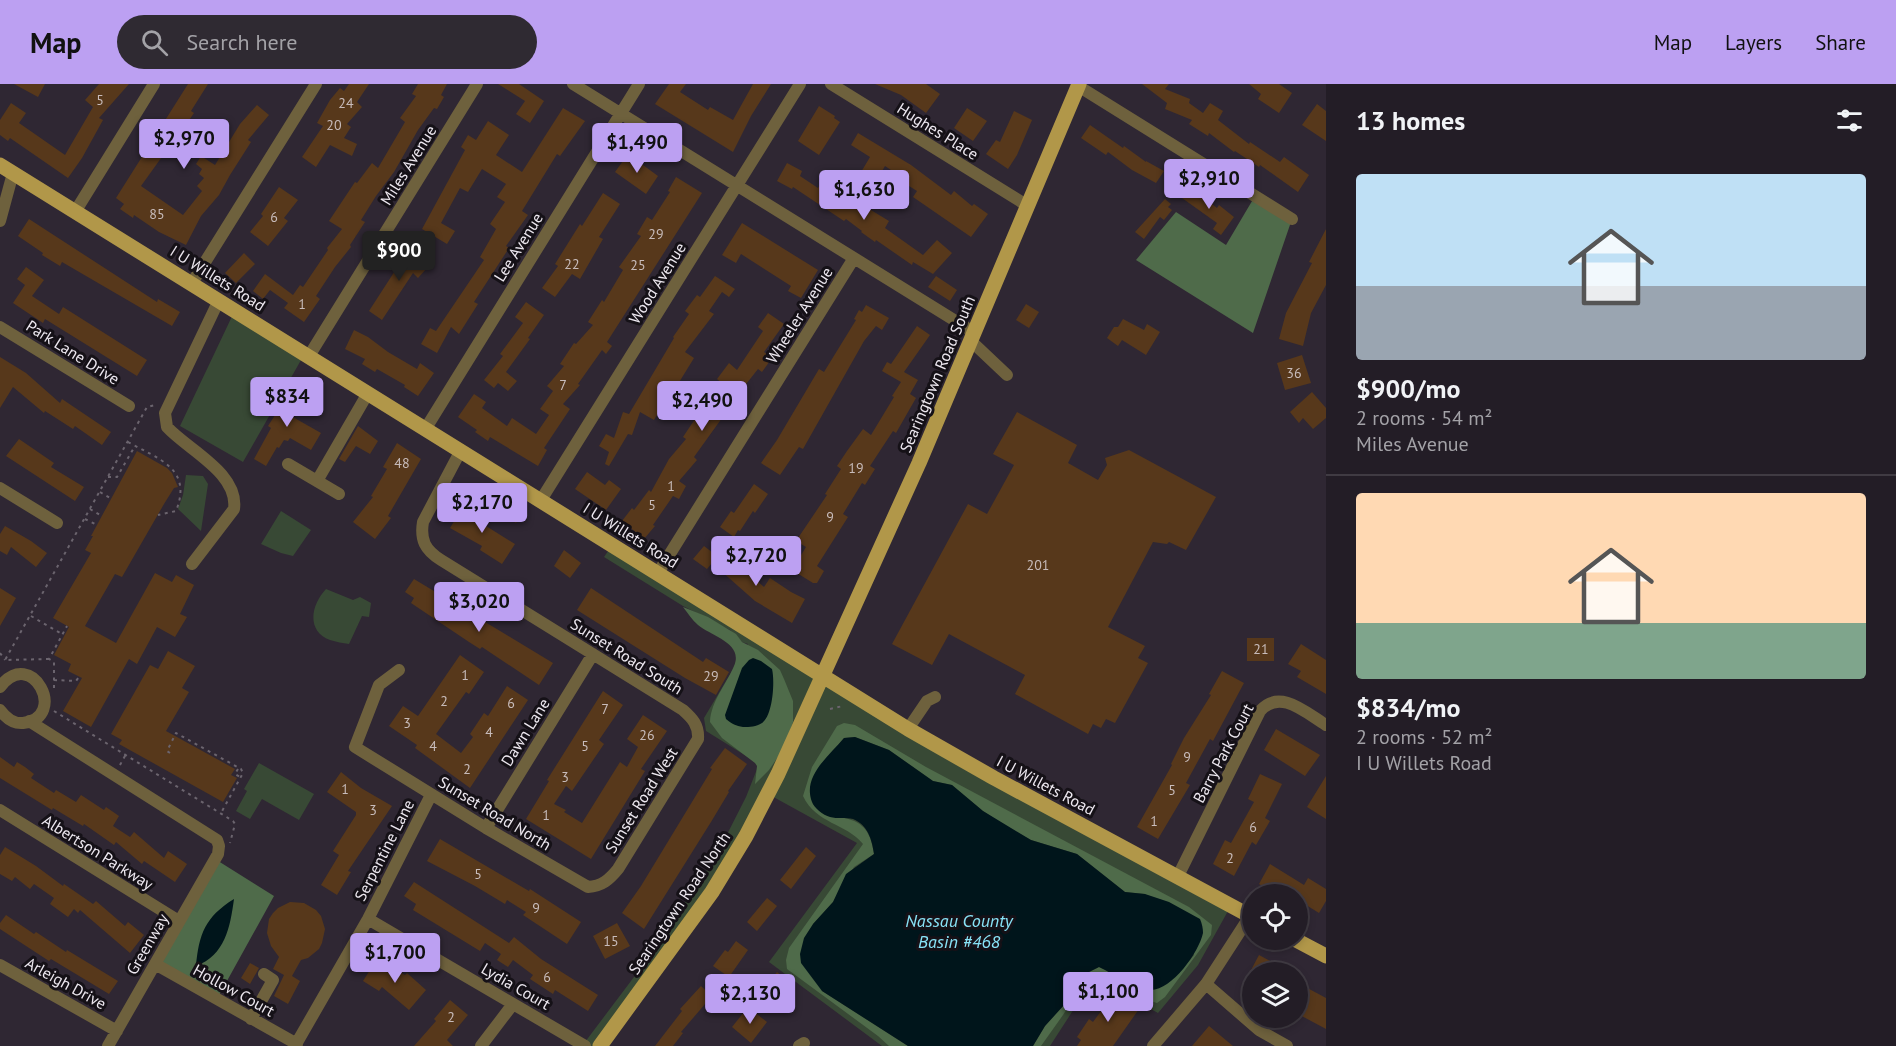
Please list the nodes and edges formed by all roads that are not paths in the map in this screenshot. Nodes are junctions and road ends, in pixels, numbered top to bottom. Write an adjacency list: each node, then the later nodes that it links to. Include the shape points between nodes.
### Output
1 (154, 84): 13 (street)
2 (316, 84): 17 (street)
3 (477, 84): 21 (street, Miles Avenue)
4 (573, 84): 9 (street)
5 (639, 84): 9 (street, Lee Avenue)
6 (800, 84): 11 (street, Wood Avenue)
7 (831, 84): 12 (street, Hughes Place)
8 (1079, 85): 12 (main road, Searingtown Road South); 14 (street)
9 (621, 113): 11 (street); 25 (street, Lee Avenue)
10 (6, 169): 13 (main road, I U Willets Road); 15 (street)
11 (737, 185): 16 (street); 31 (street, Wood Avenue)
12 (1028, 206): 20 (main road, Searingtown Road South)
13 (75, 212): 17 (main road, I U Willets Road)
14 (1292, 219)
15 (0, 221)
16 (854, 258): 20 (street); 34 (street, Wheeler Avenue)
17 (192, 283): 18 (main road, I U Willets Road)
18 (219, 300): 21 (main road, I U Willets Road); 33 (street, via 165,414 167,427 214,468 233,492 235,501 234,510)
19 (0, 327): 24 (street, Park Lane Drive)
20 (973, 337): 22 (street); 37 (main road, Searingtown Road South)
21 (309, 356): 23 (main road, I U Willets Road)
22 (1007, 375)
23 (368, 393): 25 (main road, I U Willets Road); 28 (street)
24 (129, 406)
25 (426, 428): 26 (main road, I U Willets Road)
26 (461, 450): 31 (main road, I U Willets Road); 35 (street, Sunset Road South, via 423,522 423,542 435,556)
27 (288, 464): 28 (street)
28 (317, 481): 30 (street)
29 (0, 488): 32 (street)
30 (339, 494)
31 (541, 500): 34 (main road, I U Willets Road)
32 (57, 523)
33 (192, 564)
34 (658, 573): 37 (main road, I U Willets Road)
35 (593, 654): 44 (street, Sunset Road South, via 692,718 699,733); 47 (street, Dawn Lane)
36 (399, 670): 45 (street, Sunset Road North, via 380,686 355,747)
37 (822, 675): 43 (main road, I U Willets Road); 67 (main road, Searingtown Road North, via 778,774 729,866)
38 (0, 687): 41 (street, via 20,675 41,685 44,708)
39 (935, 697): 43 (street, via 927,701)
40 (0, 710): 41 (street, via 10,721)
41 (29, 721): 52 (street, Greenway, via 217,840 215,859)
42 (1326, 725): 49 (street, Barry Park Court, via 1288,702 1264,706)
43 (908, 729): 49 (main road, I U Willets Road)
44 (693, 748): 48 (street, Sunset Road West)
45 (431, 795): 47 (street, Sunset Road North); 51 (street, Serpentine Lane)
46 (0, 810): 52 (street, Albertson Parkway)
47 (486, 828): 48 (street, Sunset Road North, via 588,887 609,880)
48 (618, 869)
49 (1178, 876): 50 (main road, I U Willets Road)
50 (1242, 911)
51 (368, 918): 60 (street, Lydia Court); 63 (street, Serpentine Lane)
52 (179, 921): 56 (street, Greenway)
53 (1242, 930): 59 (street)
54 (1308, 946): 55 (main road)
55 (1326, 956)
56 (155, 964): 61 (street, Hollow Court); 62 (street, Greenway)
57 (0, 965): 62 (street, Arleigh Drive)
58 (264, 974): 61 (street, via 273,980)
59 (1206, 984): 68 (street); 69 (street, via 1259,1030)
60 (513, 1004): 65 (street); 66 (street, Lydia Court)
61 (251, 1019): 63 (street, Hollow Court)
62 (117, 1031): 64 (street, Greenway)
63 (296, 1045)
64 (108, 1046)
65 (481, 1046)
66 (585, 1046)
67 (600, 1046)
68 (1154, 1046)
69 (1287, 1046)

